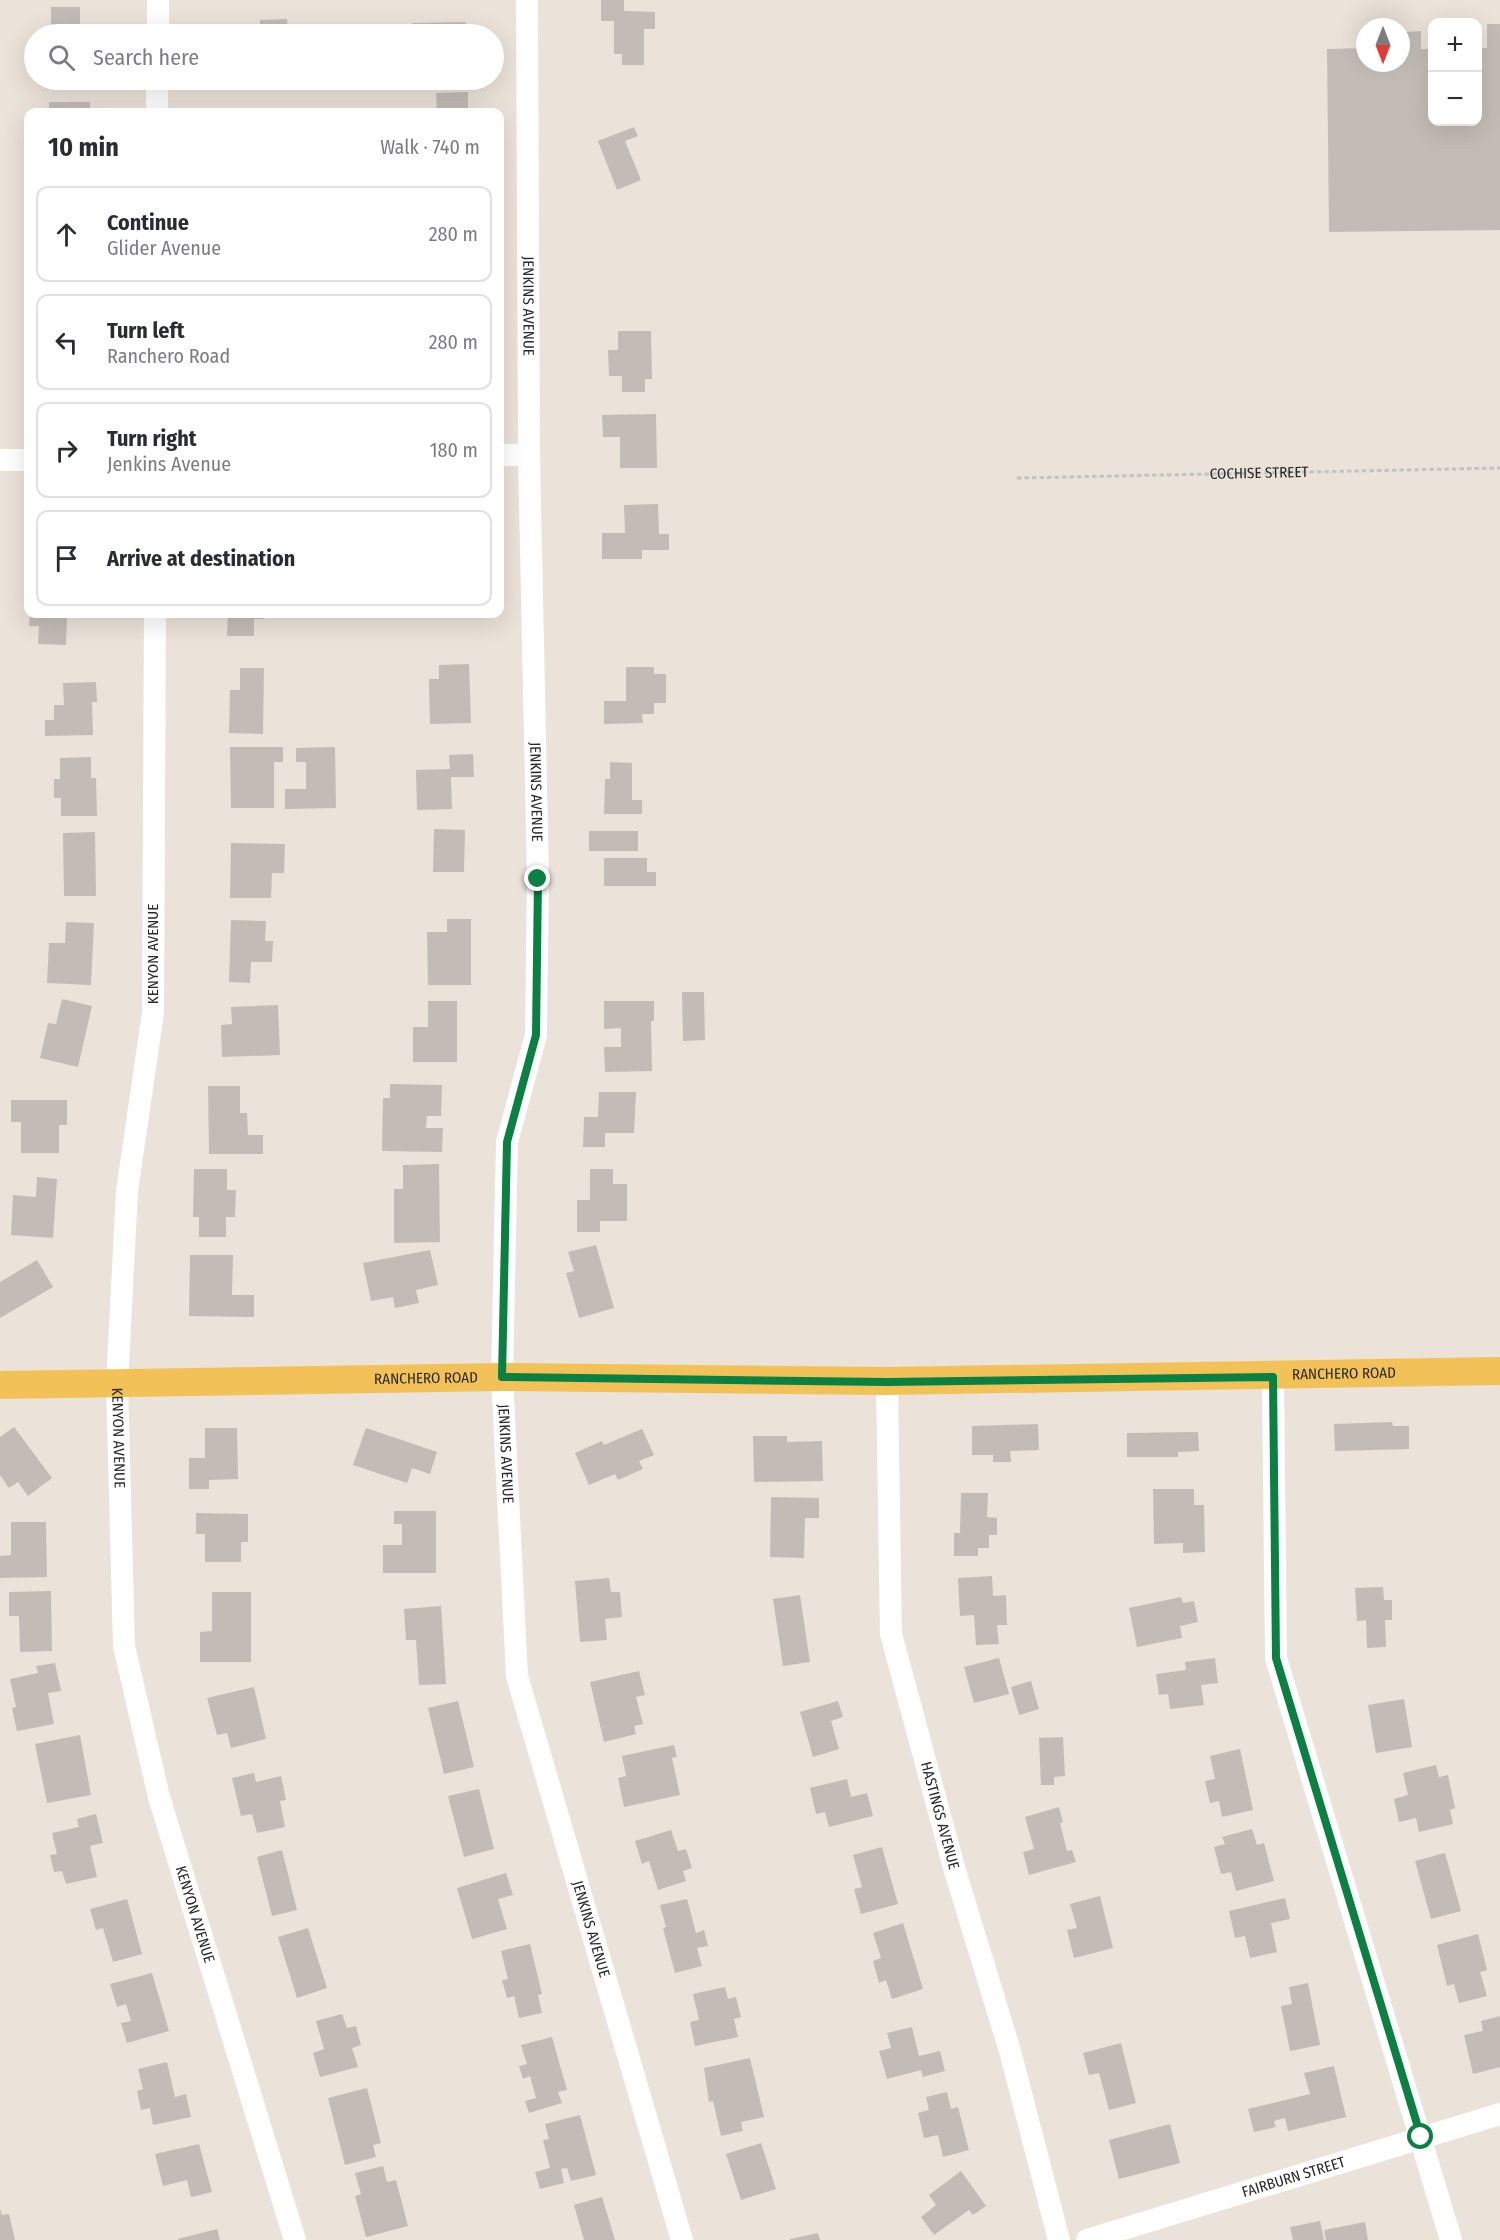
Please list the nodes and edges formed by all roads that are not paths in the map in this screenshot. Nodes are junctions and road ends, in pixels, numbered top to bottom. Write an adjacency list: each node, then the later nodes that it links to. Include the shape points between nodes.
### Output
1 (158, 0): 3 (street)
2 (527, 0): 7 (street, JENKINS AVENUE)
3 (158, 24)
4 (158, 90): 5 (street)
5 (157, 108)
6 (504, 455): 7 (street)
7 (529, 455): 12 (street, JENKINS AVENUE, via 538,879 536,1035 507,1142)
8 (0, 460): 9 (street)
9 (24, 460)
10 (155, 618): 15 (street, KENYON AVENUE, via 153,1013 126,1191)
11 (1500, 1371): 13 (main road, RANCHERO ROAD)
12 (502, 1377): 14 (main road, RANCHERO ROAD); 15 (main road, RANCHERO ROAD); 20 (street, JENKINS AVENUE, via 517,1676)
13 (1273, 1377): 14 (main road, RANCHERO ROAD); 18 (street, via 1276,1658)
14 (887, 1382): 21 (street, HASTINGS AVENUE, via 891,1634 955,1871 1010,2051)
15 (117, 1384): 16 (main road, RANCHERO ROAD); 19 (street, KENYON AVENUE, via 124,1646 159,1797)
16 (0, 1385)
17 (1500, 2114): 18 (street, FAIRBURN STREET)
18 (1421, 2137): 22 (street, FAIRBURN STREET); 23 (street)
19 (295, 2240)
20 (682, 2240)
21 (1059, 2240)
22 (1087, 2240)
23 (1451, 2240)

